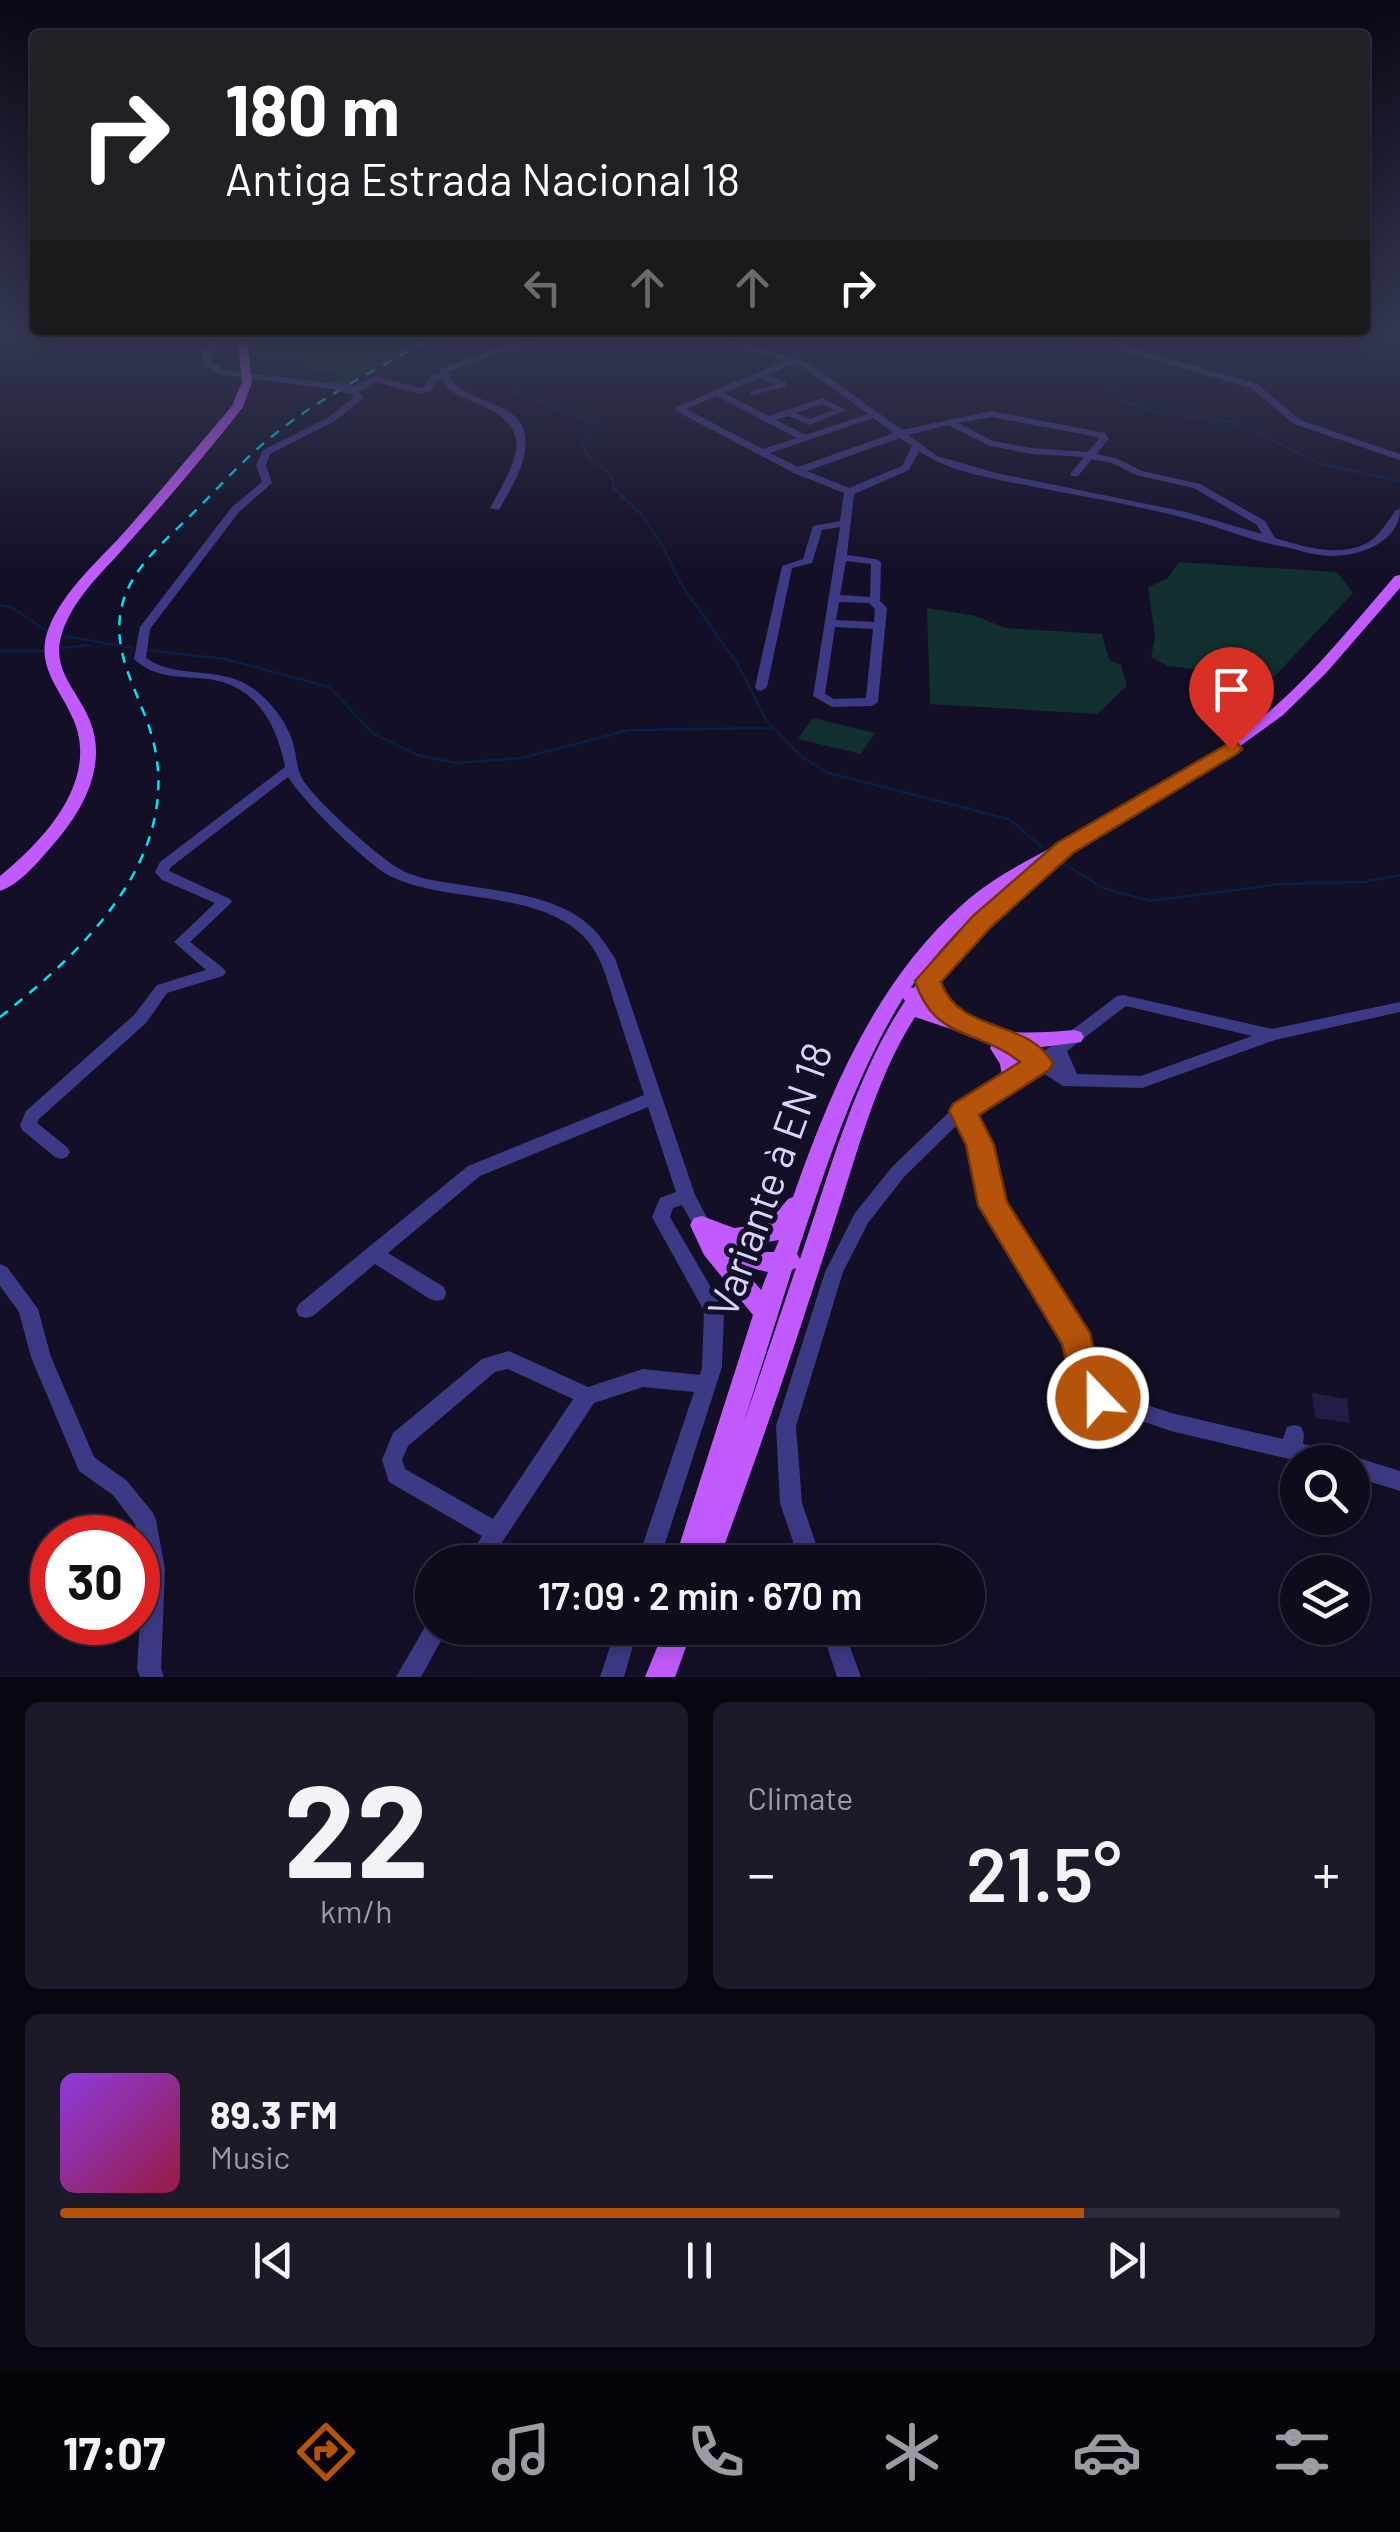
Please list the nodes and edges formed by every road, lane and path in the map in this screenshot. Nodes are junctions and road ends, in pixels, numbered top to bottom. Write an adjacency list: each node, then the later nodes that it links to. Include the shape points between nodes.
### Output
1 (233, 413): 36 (main road, via 55,630 50,665 86,733 86,764 68,813)
2 (340, 413): 35 (street, via 266,452 260,465 267,483 235,510 144,628 141,642 140,659 151,667 241,684 282,729)
3 (501, 413): 24 (street, via 525,438 517,471)
4 (688, 413): 16 (street)
5 (757, 413): 11 (street)
6 (785, 413): 11 (street)
7 (792, 413): 8 (street, via 810,422)
8 (833, 413)
9 (1287, 413): 18 (street)
10 (876, 414): 13 (street); 14 (street)
11 (768, 419): 14 (street)
12 (948, 422): 13 (street); 17 (street, via 990,442); 17 (street, via 997,414 1094,432 1104,439)
13 (902, 434): 15 (street); 21 (street)
14 (805, 438): 16 (street)
15 (917, 446): 19 (street); 20 (street)
16 (760, 453): 21 (street)
17 (1090, 456): 22 (street); 27 (street, via 1196,486 1261,523)
18 (1400, 457)
19 (934, 458): 20 (street); 27 (street, via 1186,515)
20 (910, 460): 23 (street, via 906,468)
21 (798, 472): 23 (street)
22 (1075, 474)
23 (850, 492): 26 (street)
24 (496, 508)
25 (1400, 512): 27 (street, via 1383,535 1352,552)
26 (845, 522): 28 (street); 34 (street, via 817,528 808,561 787,566)
27 (1272, 542)
28 (841, 557): 30 (street); 31 (street, via 876,562)
29 (1400, 579): 37 (main road, Variante à EN 18, via 1289,706 1231,749 1065,848 982,922)
30 (834, 598): 31 (street); 32 (street)
31 (875, 602): 33 (street)
32 (830, 622): 33 (street); 33 (street, via 819,696 832,703 872,702)
33 (880, 626)
34 (761, 687)
35 (292, 768): 45 (street, via 295,779 386,868 436,888 534,904 586,928 607,958); 47 (street, via 166,865 167,876 225,902 181,942 218,972 162,989 140,1019 32,1115 28,1125)
36 (0, 885)
37 (917, 996): 40 (main road); 49 (main road, Variante à EN 18, via 840,1093); 51 (main road, Variante à EN 18, via 864,1102)
38 (1400, 1007): 39 (street)
39 (1272, 1035): 41 (street, via 1122,1000); 43 (street, via 1142,1082 1091,1083)
40 (998, 1041): 41 (main road); 42 (main road); 44 (main road)
41 (1066, 1043): 42 (street); 43 (street)
42 (1040, 1063): 43 (street); 44 (street)
43 (1066, 1076): 44 (street)
44 (1011, 1083): 46 (street)
45 (653, 1098): 48 (street); 52 (street, via 474,1171)
46 (963, 1111): 61 (street, via 980,1145 992,1205 1054,1297 1098,1398 1171,1422); 69 (street, via 873,1202 834,1272 786,1426 791,1502)
47 (61, 1152)
48 (686, 1196): 50 (street); 59 (street, via 666,1203 661,1218 714,1310)
49 (801, 1199): 50 (main road, via 774,1232); 53 (main road, Variante à EN 18)
50 (716, 1237): 53 (main road, via 768,1251); 58 (main road)
51 (814, 1243): 53 (main road); 57 (main road, Variante à EN 18)
52 (376, 1255): 55 (street); 56 (street)
53 (782, 1264): 57 (main road); 58 (main road, Variante à EN 18)
54 (0, 1272): 75 (street, via 28,1309 86,1464 120,1488 145,1520 154,1569)
55 (437, 1293)
56 (306, 1310)
57 (793, 1310): 68 (main road, Variante à EN 18)
58 (765, 1312): 67 (main road, Variante à EN 18)
59 (706, 1384): 60 (street, via 643,1378); 66 (street)
60 (587, 1396): 64 (street); 64 (street, via 510,1360 489,1366 400,1440 392,1460 396,1475)
61 (1300, 1445)
62 (1370, 1471): 63 (street)
63 (1400, 1480)
64 (495, 1532): 65 (street)
65 (487, 1545)
66 (654, 1545)
67 (693, 1545)
68 (710, 1545)
69 (805, 1545)
70 (427, 1645): 76 (street)
71 (622, 1645): 77 (street)
72 (667, 1645): 78 (main road)
73 (672, 1645): 78 (main road)
74 (838, 1645): 79 (street)
75 (152, 1677)
76 (408, 1677)
77 (612, 1677)
78 (660, 1677)
79 (849, 1677)

